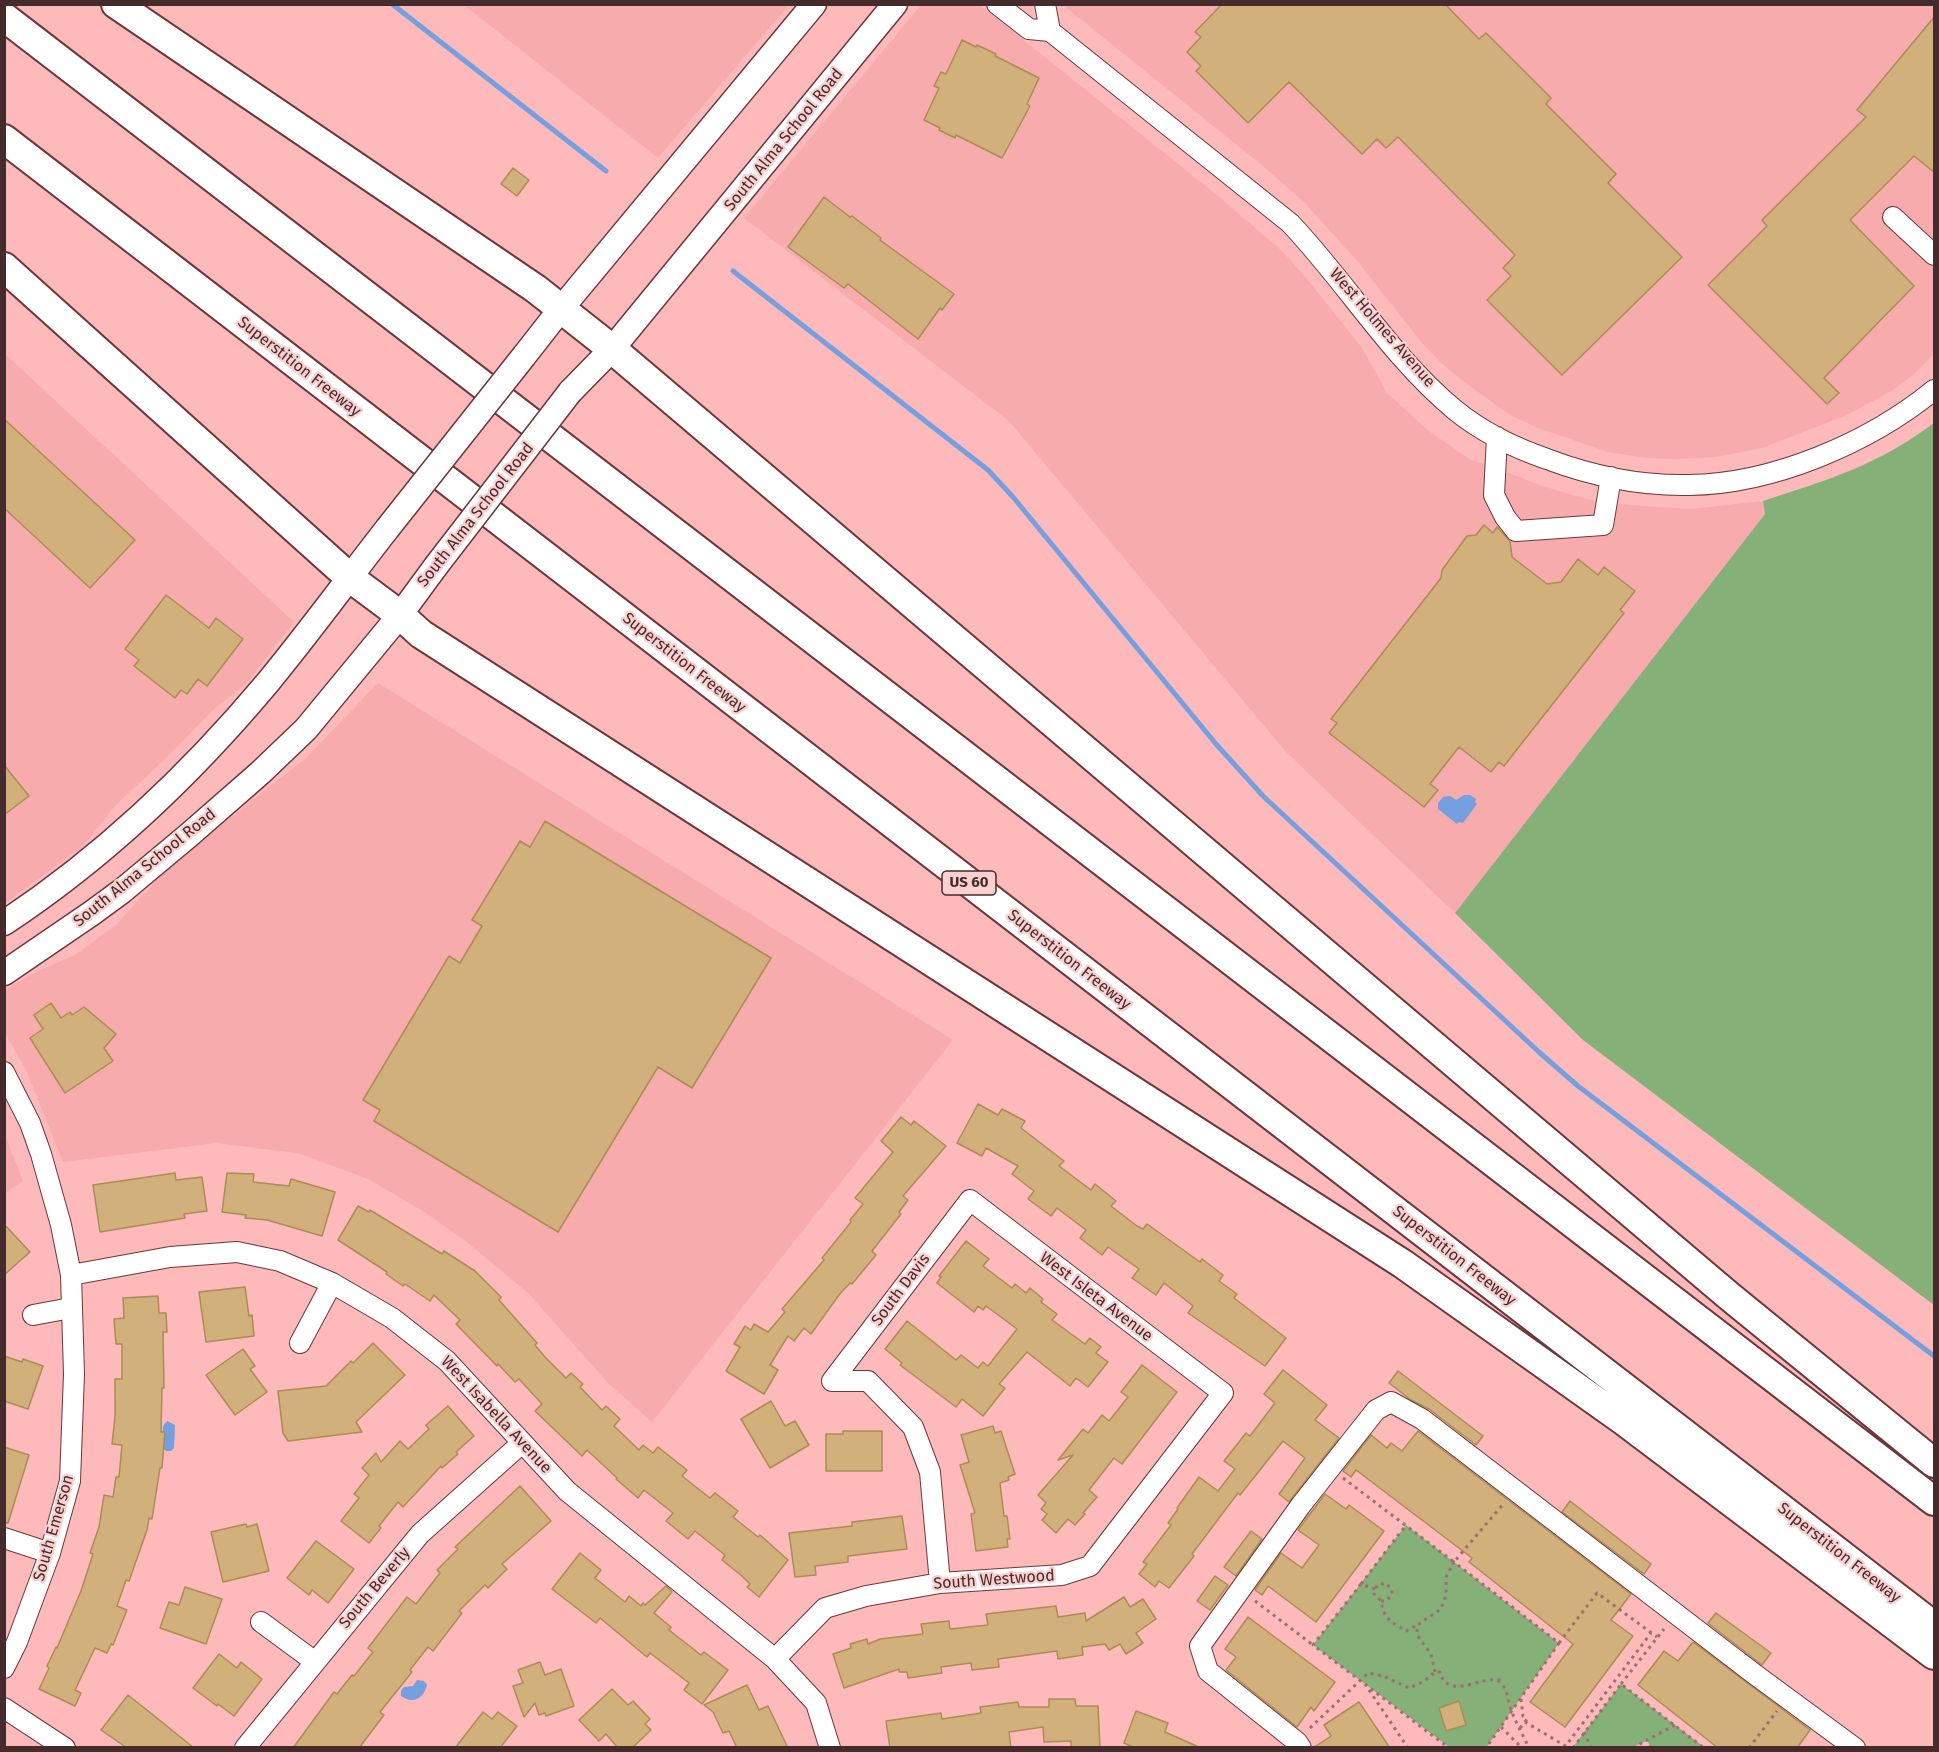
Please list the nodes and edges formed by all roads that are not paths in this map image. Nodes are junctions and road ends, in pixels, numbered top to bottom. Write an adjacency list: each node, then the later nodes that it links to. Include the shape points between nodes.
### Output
1 (116, 4): 12 (highway)
2 (814, 4): 12 (main road)
3 (895, 4): 13 (main road, South Alma School Road)
4 (997, 4): 7 (street, West Holmes Avenue, via 1029,30)
5 (1046, 4): 7 (street)
6 (4, 17): 31 (highway)
7 (1050, 31): 15 (street, West Holmes Avenue, via 1290,223 1413,369 1456,410)
8 (4, 139): 36 (highway, Superstition Freeway / US 60)
9 (1893, 217): 10 (street)
10 (1935, 255)
11 (4, 267): 17 (highway)
12 (560, 310): 13 (highway); 17 (main road, bridge)
13 (612, 349): 18 (main road, South Alma School Road, bridge, via 570,392); 30 (highway, via 1719,1288)
14 (1935, 390): 16 (street, West Holmes Avenue, via 1852,442 1753,477 1690,485)
15 (1497, 437): 16 (street, West Holmes Avenue, via 1563,465); 16 (street, via 1494,495 1516,531 1603,525)
16 (1611, 477)
17 (349, 577): 18 (highway); 19 (main road, via 269,681 190,767 128,829 46,896)
18 (400, 615): 20 (main road, South Alma School Road, via 306,729 252,780 122,891); 37 (highway, via 431,641 1403,1264 1634,1428)
19 (4, 923)
20 (4, 973)
21 (4, 1072): 23 (street, via 30,1123 46,1168)
22 (970, 1200): 28 (street, West Isleta Avenue); 34 (street, South Davis, via 832,1381 868,1381 914,1427 930,1472)
23 (71, 1275): 24 (street, West Isabella Avenue, via 170,1257 237,1252 280,1261); 25 (street, South Emerson)
24 (332, 1283): 27 (street); 29 (street, West Isabella Avenue, via 392,1318 447,1361)
25 (71, 1308): 26 (street); 33 (street, South Emerson, via 74,1374 70,1481)
26 (33, 1315)
27 (300, 1343)
28 (1223, 1394): 34 (street, South Westwood, via 1090,1566 1062,1575)
29 (522, 1443): 38 (street, West Isabella Avenue, via 567,1491); 39 (street, South Beverly, via 420,1534)
30 (1935, 1463)
31 (1935, 1501)
32 (4, 1538): 33 (street)
33 (50, 1553): 40 (street, South Emerson)
34 (940, 1583): 38 (street, South Westwood, via 866,1596 825,1608)
35 (261, 1622): 39 (street)
36 (1935, 1626)
37 (1935, 1655)
38 (775, 1659): 45 (street, West Isabella Avenue, via 816,1703)
39 (314, 1661): 44 (street, South Beverly)
40 (4, 1668)
41 (4, 1708): 43 (street)
42 (1299, 1745): 46 (street, via 1208,1671 1200,1646 1330,1468 1376,1410 1391,1402 1422,1419)
43 (64, 1748)
44 (245, 1748)
45 (830, 1748)
46 (1855, 1748)

